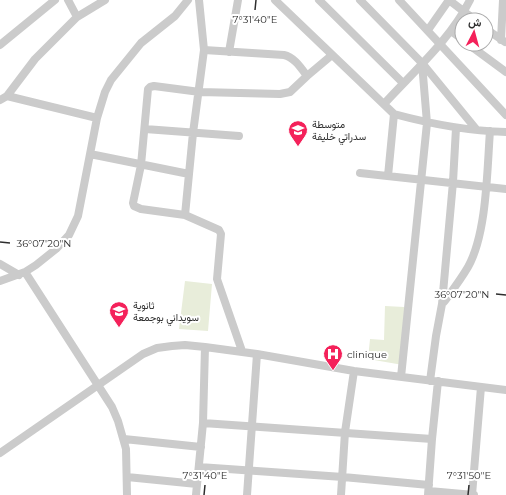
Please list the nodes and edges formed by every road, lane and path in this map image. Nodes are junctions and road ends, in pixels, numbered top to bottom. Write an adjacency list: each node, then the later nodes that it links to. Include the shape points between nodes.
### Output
1 (55, 0): 23 (street)
2 (68, 0): 15 (street)
3 (105, 0): 15 (street)
4 (188, 0): 37 (street, via 174,16 141,43 111,80)
5 (199, 0): 24 (street)
6 (238, 0): 25 (street)
7 (275, 0): 27 (street)
8 (319, 0): 31 (street)
9 (360, 0): 28 (street)
10 (399, 0): 17 (street)
11 (449, 0): 14 (street); 17 (street)
12 (470, 0): 14 (street)
13 (503, 0): 21 (street)
14 (464, 12)
15 (77, 17): 33 (street)
16 (454, 27): 18 (street)
17 (428, 30): 22 (street)
18 (451, 31): 19 (street); 22 (street)
19 (454, 33)
20 (494, 34): 21 (street)
21 (504, 42)
22 (440, 43): 28 (street); 36 (street)
23 (0, 45)
24 (204, 50): 25 (street); 32 (street)
25 (229, 52): 30 (street, via 289,56)
26 (479, 52): 29 (street)
27 (332, 55): 30 (street); 34 (street)
28 (422, 63): 31 (street); 38 (street); 41 (street)
29 (506, 72)
30 (308, 76): 32 (street, via 290,92 280,94)
31 (403, 83): 34 (street)
32 (200, 92): 40 (street, via 150,87 147,93); 44 (street)
33 (3, 98): 37 (street)
34 (384, 104): 35 (street)
35 (394, 114): 38 (street); 50 (street)
36 (506, 115)
37 (97, 118): 46 (street)
38 (426, 123): 39 (street); 51 (street)
39 (456, 128): 41 (street); 52 (street)
40 (145, 129): 44 (street); 47 (street)
41 (476, 129): 42 (street)
42 (490, 131): 43 (street); 53 (street)
43 (506, 132)
44 (193, 133): 45 (street); 49 (street)
45 (238, 136)
46 (90, 154): 47 (street); 57 (street, via 78,216 73,228 56,249)
47 (141, 165): 49 (street); 55 (street, via 134,206 141,210)
48 (360, 173): 50 (street)
49 (189, 174): 55 (street)
50 (388, 176): 51 (street)
51 (421, 180): 52 (street); 64 (street)
52 (453, 182): 53 (street); 59 (street)
53 (486, 186): 54 (street); 59 (street, via 476,247 468,266)
54 (506, 189)
55 (185, 215): 61 (street, via 219,230 221,234 217,279)
56 (0, 264): 57 (street)
57 (22, 274): 58 (street); 66 (street)
58 (0, 281)
59 (442, 304): 65 (street, via 436,336)
60 (205, 346): 61 (street); 66 (street, via 157,348 143,354); 69 (street)
61 (242, 351): 62 (street)
62 (257, 354): 63 (street); 70 (street)
63 (354, 371): 64 (street); 71 (street)
64 (401, 378): 65 (street)
65 (434, 381): 67 (street); 73 (street)
66 (98, 386): 72 (street, via 112,407); 75 (street)
67 (481, 387): 68 (street); 86 (street)
68 (506, 390)
69 (203, 423): 70 (street); 74 (street)
70 (252, 426): 71 (street); 77 (street)
71 (345, 432): 73 (street); 79 (street)
72 (124, 439): 74 (street); 78 (street)
73 (432, 439): 81 (street)
74 (200, 447): 76 (street)
75 (0, 453)
76 (199, 467): 77 (street); 80 (street)
77 (248, 470): 79 (street); 84 (street)
78 (127, 477): 80 (street); 82 (street)
79 (342, 477): 81 (street); 85 (street)
80 (197, 484): 83 (street)
81 (429, 491): 86 (street)
82 (127, 495)
83 (196, 495)
84 (246, 495)
85 (341, 495)
86 (473, 495)

